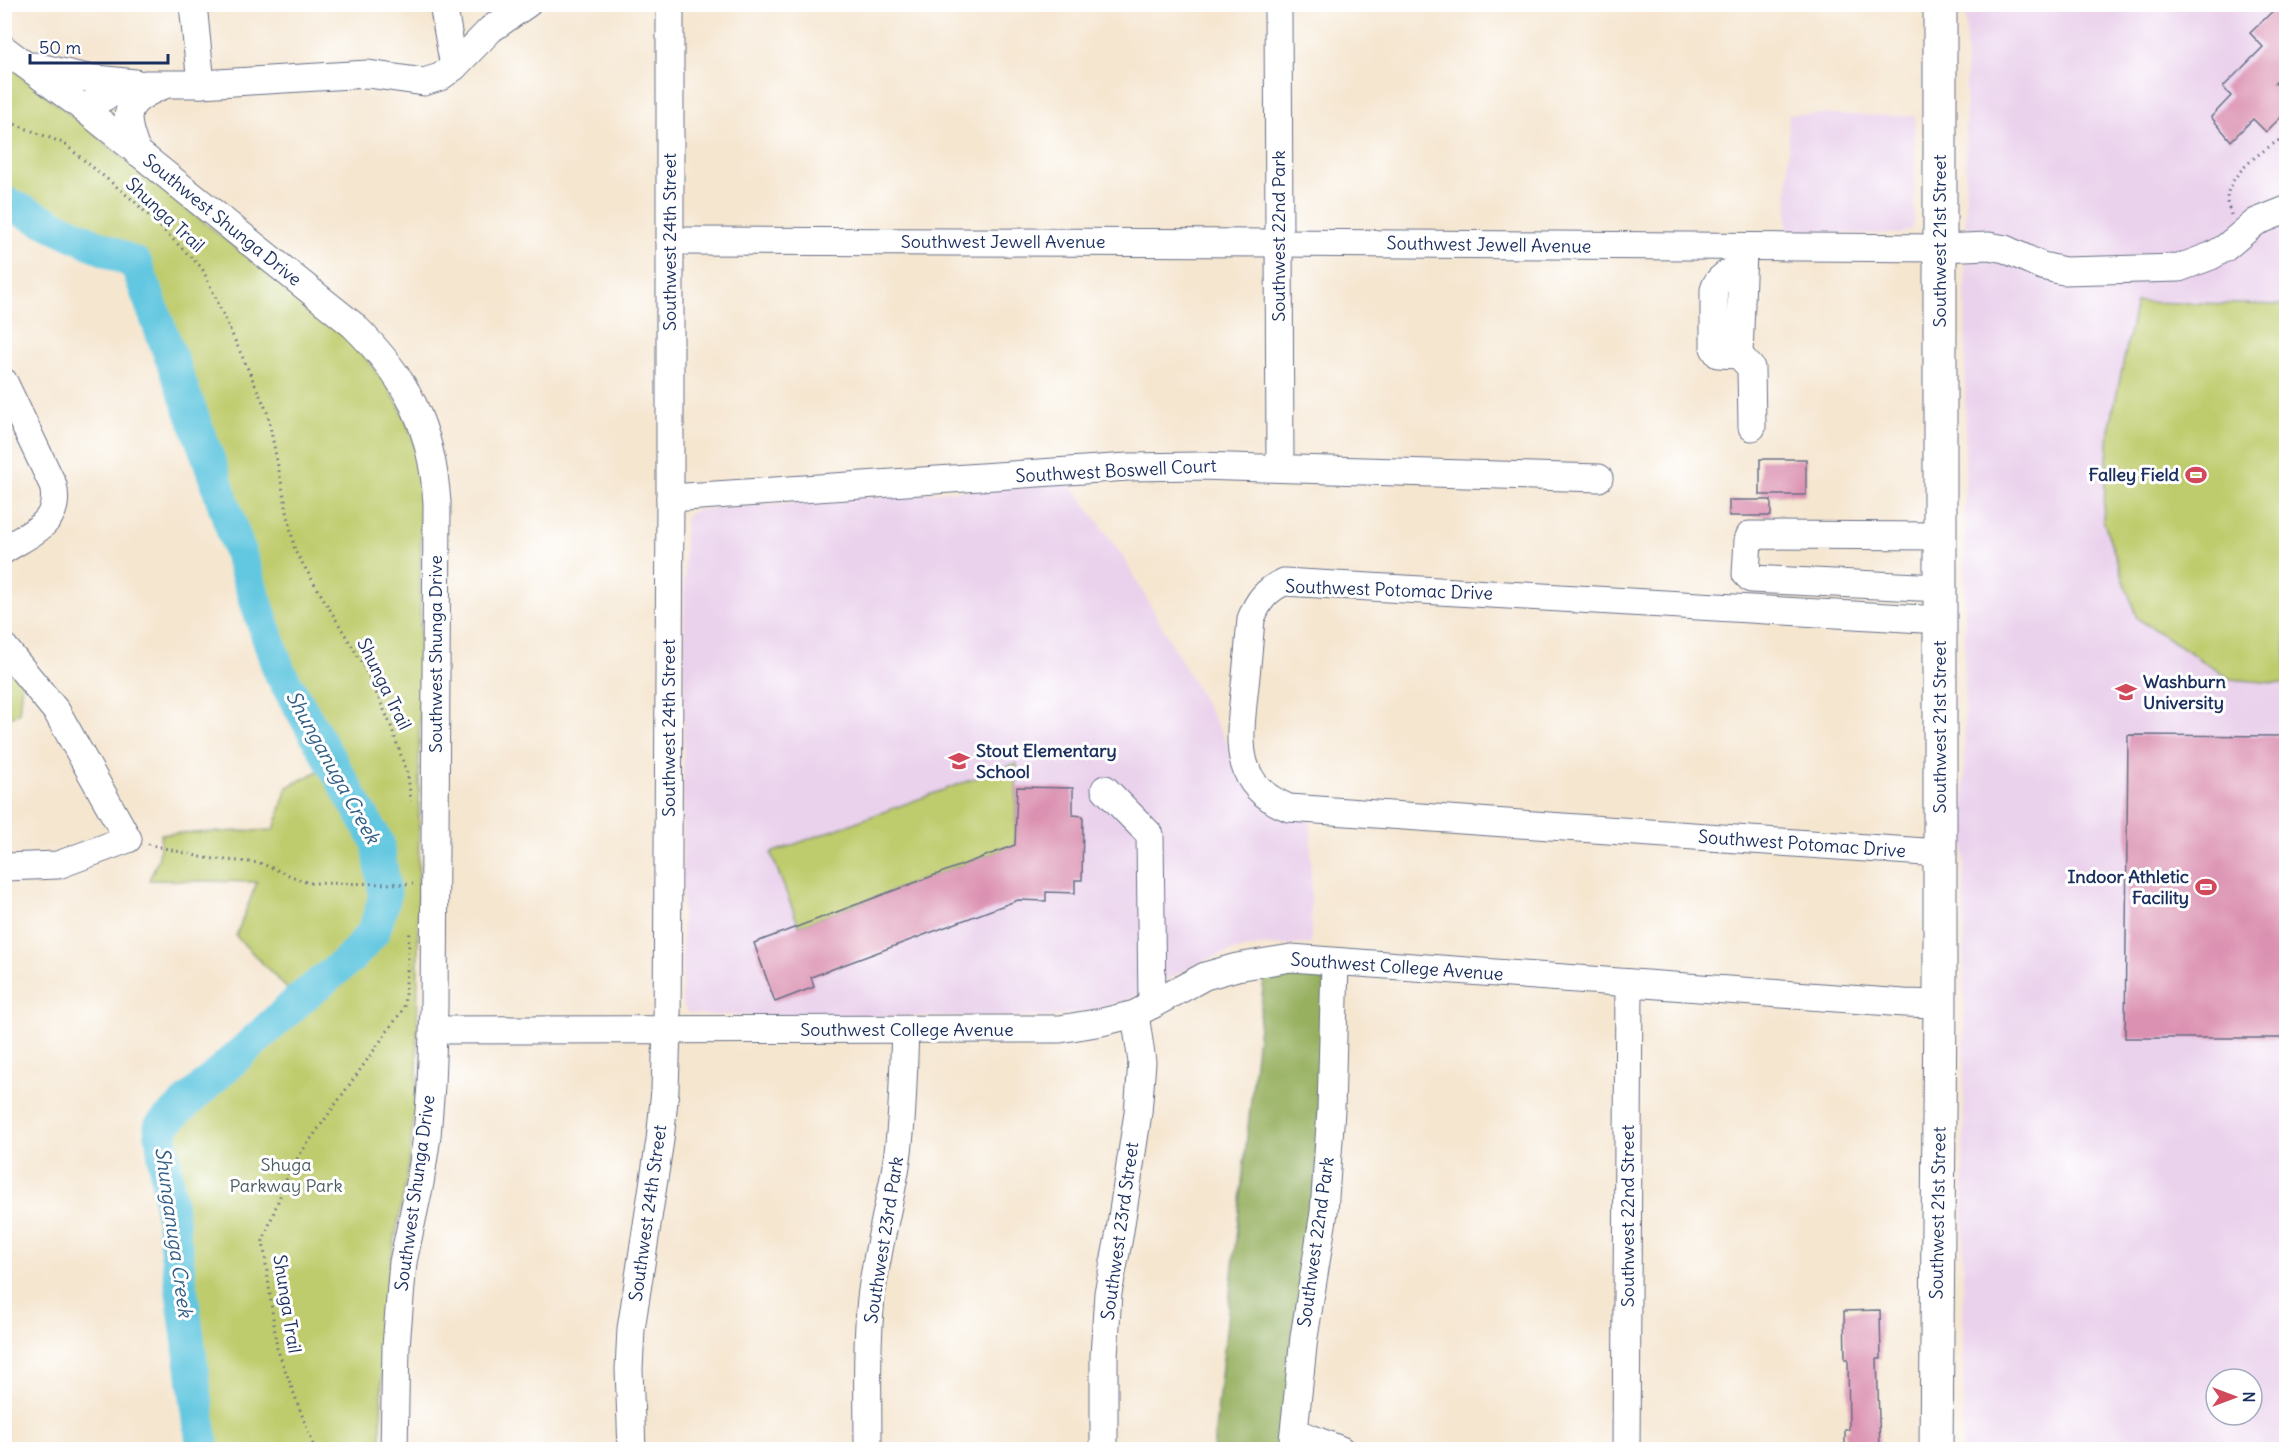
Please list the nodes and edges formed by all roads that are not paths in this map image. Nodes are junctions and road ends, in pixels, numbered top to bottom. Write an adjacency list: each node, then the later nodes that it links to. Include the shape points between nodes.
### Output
1 (193, 4): 10 (street)
2 (443, 4): 8 (street)
3 (527, 4): 8 (street, via 491,29)
4 (670, 4): 14 (street, Southwest 24th Street)
5 (1278, 4): 15 (street, Southwest 22nd Park)
6 (1940, 4): 16 (main road, Southwest 21st Street)
7 (13, 56): 9 (street, via 87,78); 11 (street, Southwest Shunga Drive)
8 (454, 68): 10 (street, via 424,82 368,74)
9 (156, 84): 10 (street); 11 (street, via 115,92); 12 (street, via 135,100 130,110 128,130)
10 (201, 84)
11 (83, 108): 12 (street, Southwest Shunga Drive)
12 (137, 152): 35 (street, Southwest Shunga Drive, via 378,349 409,394 424,430 433,460 437,503)
13 (2286, 210): 16 (street, Southwest Jewell Avenue, via 2256,222 2225,248 2195,264 2164,270 2064,271 1989,246)
14 (670, 241): 15 (street, Southwest Jewell Avenue); 22 (street, Southwest 24th Street)
15 (1278, 243): 17 (street, Southwest Jewell Avenue); 20 (street, Southwest 22nd Park)
16 (1940, 248): 17 (street, Southwest Jewell Avenue); 23 (main road, Southwest 21st Street)
17 (1742, 257): 19 (street, via 1739,355 1751,368)
18 (4, 382): 24 (street, via 56,498 46,523)
19 (1752, 427)
20 (1280, 468): 21 (street, Southwest Boswell Court); 22 (street, Southwest Boswell Court, via 1128,467)
21 (1599, 478)
22 (670, 498): 34 (street, Southwest 24th Street)
23 (1940, 536): 25 (main road, Southwest 21st Street); 25 (street, via 1750,535 1746,574 1751,579)
24 (4, 550)
25 (1940, 604): 28 (main road, Southwest 21st Street); 28 (street, Southwest Potomac Drive, via 1284,582 1264,594 1251,619 1240,739 1244,764 1254,784 1270,799 1289,808)
26 (4, 647): 29 (street, via 57,712 128,839 58,865)
27 (1105, 789): 33 (street, Southwest 23rd Street, via 1150,835)
28 (1940, 853): 32 (main road, Southwest 21st Street)
29 (4, 867)
30 (1335, 962): 31 (street, Southwest College Avenue); 33 (street, Southwest College Avenue, via 1291,958 1237,967 1205,976); 37 (street, Southwest 22nd Park, via 1324,1212 1304,1337)
31 (1629, 983): 32 (street, Southwest College Avenue); 43 (street, Southwest 22nd Street)
32 (1940, 1004): 44 (main road, Southwest 21st Street)
33 (1143, 1010): 36 (street, Southwest College Avenue, via 1092,1025 1060,1029); 41 (street, Southwest 23rd Street, via 1136,1124 1108,1293)
34 (667, 1028): 35 (street, Southwest College Avenue); 36 (street, Southwest College Avenue); 39 (street, Southwest 24th Street, via 660,1140 631,1329)
35 (434, 1030): 38 (street, Southwest Shunga Drive, via 428,1136 403,1262)
36 (905, 1030): 40 (street, Southwest 23rd Park, via 895,1171 871,1298)
37 (1293, 1441): 42 (street)
38 (394, 1449)
39 (632, 1449)
40 (868, 1449)
41 (1104, 1449)
42 (1341, 1449)
43 (1626, 1449)
44 (1936, 1449)

